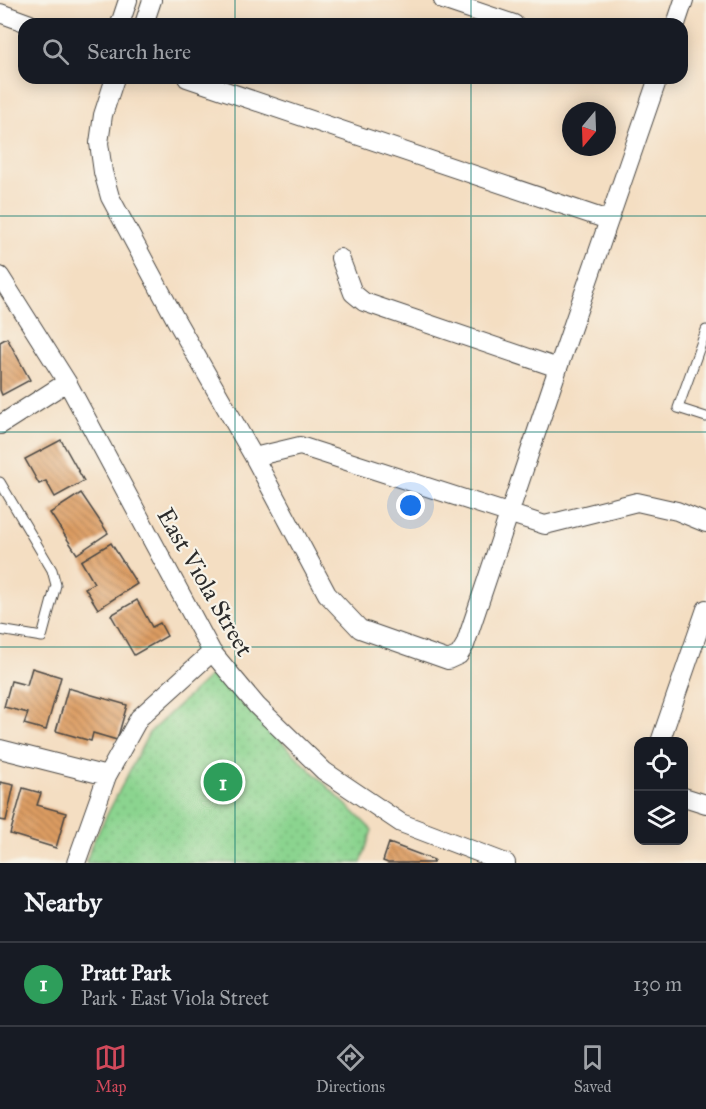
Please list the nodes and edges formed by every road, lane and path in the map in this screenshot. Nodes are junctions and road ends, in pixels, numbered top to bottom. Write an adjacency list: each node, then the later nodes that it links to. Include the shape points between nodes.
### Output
1 (128, 0): 6 (street)
2 (152, 0): 7 (street)
3 (443, 0): 8 (street)
4 (684, 0): 9 (street)
5 (0, 13): 10 (street)
6 (122, 18)
7 (146, 18)
8 (496, 18)
9 (678, 18)
10 (18, 20)
11 (112, 84): 22 (street, via 99,143 110,197)
12 (205, 84): 14 (street)
13 (656, 84): 14 (street)
14 (608, 220): 18 (street)
15 (340, 258): 18 (street, via 353,293 364,302)
16 (0, 276): 19 (street, East Viola Street)
17 (706, 330): 20 (lane, via 678,408)
18 (558, 368): 24 (street)
19 (66, 382): 21 (street); 28 (street, East Viola Street)
20 (706, 417)
21 (0, 425)
22 (254, 458): 24 (street, via 300,446); 24 (street, via 327,594 360,629 448,660 459,655 465,645)
23 (0, 482): 27 (lane, via 52,570 56,585 42,637)
24 (509, 513): 25 (street, via 545,525 637,502 677,511)
25 (706, 523)
26 (706, 609): 29 (street)
27 (0, 630)
28 (212, 652): 31 (street, via 139,718); 34 (street, East Viola Street, via 256,706 324,771 401,823)
29 (661, 737)
30 (0, 749): 31 (street)
31 (107, 776): 35 (street)
32 (688, 798): 33 (street)
33 (706, 804)
34 (477, 858): 36 (street, East Viola Street)
35 (76, 863)
36 (506, 863)

